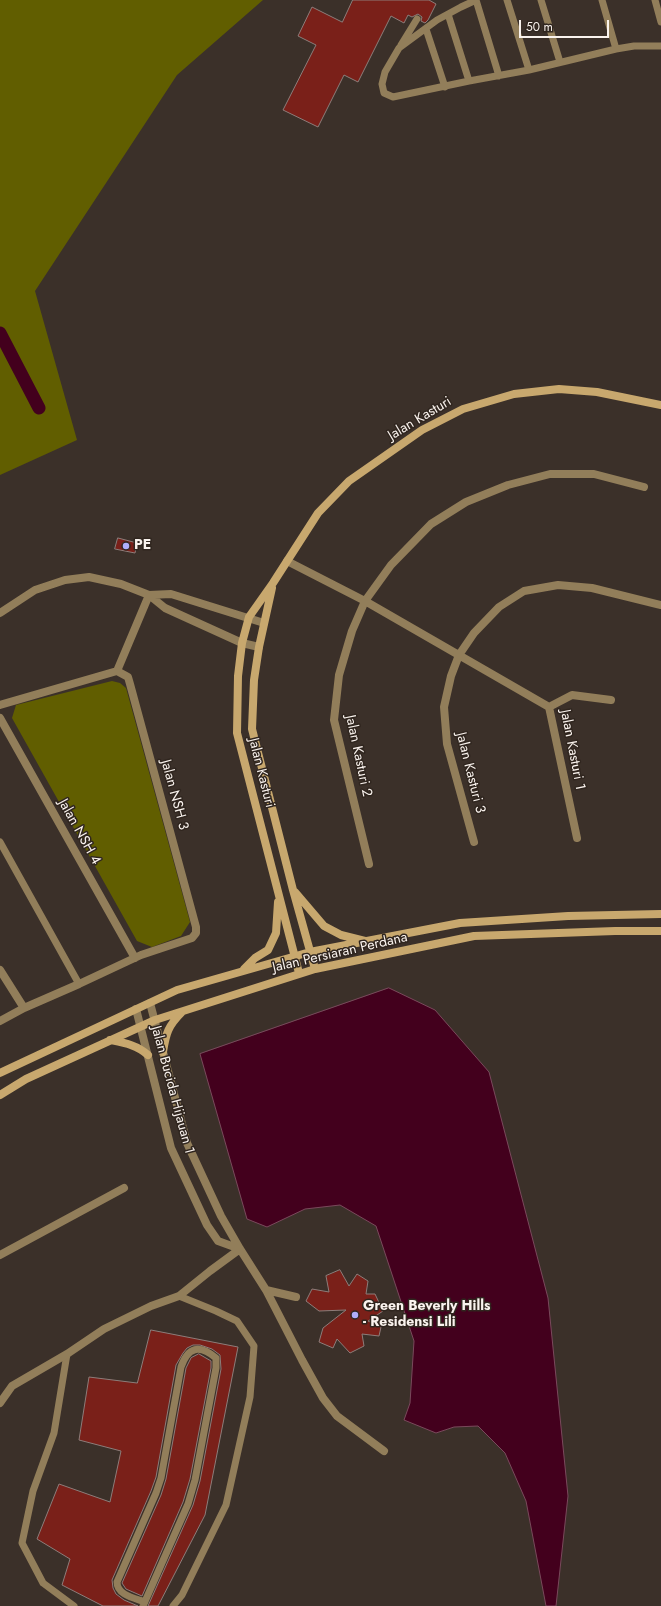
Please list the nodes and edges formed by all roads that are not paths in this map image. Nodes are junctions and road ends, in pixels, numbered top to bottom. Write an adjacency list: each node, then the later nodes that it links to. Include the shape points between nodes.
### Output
1 (476, 0): 6 (lane); 15 (lane)
2 (507, 0): 14 (lane)
3 (541, 0): 13 (lane)
4 (602, 0): 12 (lane)
5 (655, 0): 8 (lane)
6 (448, 14): 9 (lane); 16 (lane)
7 (417, 19): 11 (lane)
8 (661, 22)
9 (426, 29): 11 (lane); 17 (lane)
10 (661, 46): 12 (lane)
11 (400, 48): 17 (lane, via 386,72 382,84 384,93 393,97)
12 (616, 49): 13 (lane)
13 (560, 62): 14 (lane)
14 (529, 70): 15 (lane)
15 (499, 76): 16 (lane)
16 (469, 81): 17 (lane)
17 (445, 87)
18 (661, 405): 20 (main road, Jalan Kasturi, via 597,392 559,389 514,394 463,409 422,430 349,481 318,513)
19 (644, 487): 23 (street, Jalan Kasturi 2, via 594,474 550,474 508,485 466,502 431,524 391,565)
20 (287, 561): 21 (main road, Jalan Kasturi); 23 (street)
21 (273, 583): 26 (main road, Jalan Kasturi); 27 (main road, Jalan Kasturi)
22 (149, 595): 25 (street, via 121,584 89,577 65,580 35,590); 26 (street, via 171,594); 28 (street, via 165,608); 31 (street)
23 (365, 602): 30 (street); 39 (street, Jalan Kasturi 2, via 352,631 339,675 334,720)
24 (661, 605): 30 (street, Jalan Kasturi 3, via 585,587 558,585 524,591 499,607 474,633)
25 (0, 613)
26 (249, 617): 27 (street); 28 (main road, Jalan Kasturi)
27 (264, 622): 29 (main road, Jalan Kasturi)
28 (242, 643): 29 (street); 41 (main road, Jalan Kasturi, via 238,676 237,733)
29 (259, 647): 40 (main road, Jalan Kasturi, via 254,680 252,729)
30 (459, 655): 34 (street); 38 (street, Jalan Kasturi 3, via 444,707 448,744)
31 (117, 671): 33 (street); 47 (street, Jalan NSH 3, via 128,677 196,927 196,933 192,938)
32 (611, 700): 34 (street, Jalan Kasturi 1, via 572,695)
33 (0, 705)
34 (549, 707): 36 (street, Jalan Kasturi 1)
35 (0, 718): 47 (street, Jalan NSH 4)
36 (577, 838)
37 (0, 842): 52 (lane)
38 (474, 842)
39 (369, 864)
40 (293, 890): 44 (main road, via 324,926 341,935); 45 (main road, Jalan Kasturi)
41 (278, 893): 46 (main road, Jalan Kasturi); 50 (main road, via 276,934 268,950)
42 (661, 914): 44 (main road, Jalan Persiaran Perdana, via 568,916 460,923)
43 (661, 931): 48 (main road, Jalan Persiaran Perdana, via 474,936)
44 (366, 942): 45 (main road, Jalan Persiaran Perdana)
45 (310, 952): 46 (main road, Jalan Persiaran Perdana); 48 (main road, Jalan Kasturi)
46 (294, 956): 50 (main road, Jalan Persiaran Perdana); 51 (main road, Jalan Kasturi)
47 (134, 958): 52 (street)
48 (315, 969): 51 (main road, Jalan Persiaran Perdana)
49 (0, 970): 54 (street)
50 (243, 970): 53 (main road, Jalan Persiaran Perdana, via 177,990)
51 (299, 974): 56 (main road, Jalan Persiaran Perdana)
52 (79, 984): 54 (street)
53 (150, 1003): 55 (main road, Jalan Persiaran Perdana); 57 (street, Jalan Bucida Hijauan 1)
54 (24, 1008): 58 (street)
55 (136, 1009): 59 (street, Jalan Bucida Hijauan 1); 63 (main road, Jalan Persiaran Perdana)
56 (182, 1011): 57 (main road, Jalan Persiaran Perdana); 61 (main road, via 166,1032)
57 (155, 1020): 59 (main road, Jalan Persiaran Perdana); 61 (street, Jalan Bucida Hijauan 1)
58 (0, 1021)
59 (141, 1026): 60 (main road, Jalan Persiaran Perdana); 62 (street, Jalan Bucida Hijauan 1)
60 (110, 1040): 62 (main road, via 141,1048); 64 (main road, Jalan Persiaran Perdana, via 26,1079)
61 (163, 1052): 66 (street, Jalan Bucida Hijauan 1, via 187,1143 221,1216)
62 (148, 1055): 66 (street, Jalan Bucida Hijauan 1, via 171,1148 207,1225 218,1241)
63 (0, 1073)
64 (0, 1095)
65 (124, 1188): 67 (street)
66 (240, 1249): 68 (street, Jalan Bucida Hijauan 1); 69 (street)
67 (0, 1255)
68 (266, 1290): 70 (street); 73 (street, Jalan Bucida Hijauan 1, via 323,1398 337,1416)
69 (179, 1296): 71 (street, via 151,1306 104,1329); 76 (lane, via 237,1321 254,1346 250,1397 226,1504 182,1595)
70 (296, 1297)
71 (67, 1354): 72 (street, via 12,1386); 75 (lane, via 54,1433 33,1491 22,1543 43,1583)
72 (0, 1403)
73 (384, 1451)
74 (144, 1604): 74 (lane, via 120,1592 117,1582 161,1478 185,1356 191,1351 209,1352 216,1358 216,1368 195,1480 188,1504)
75 (74, 1606)
76 (173, 1606)

